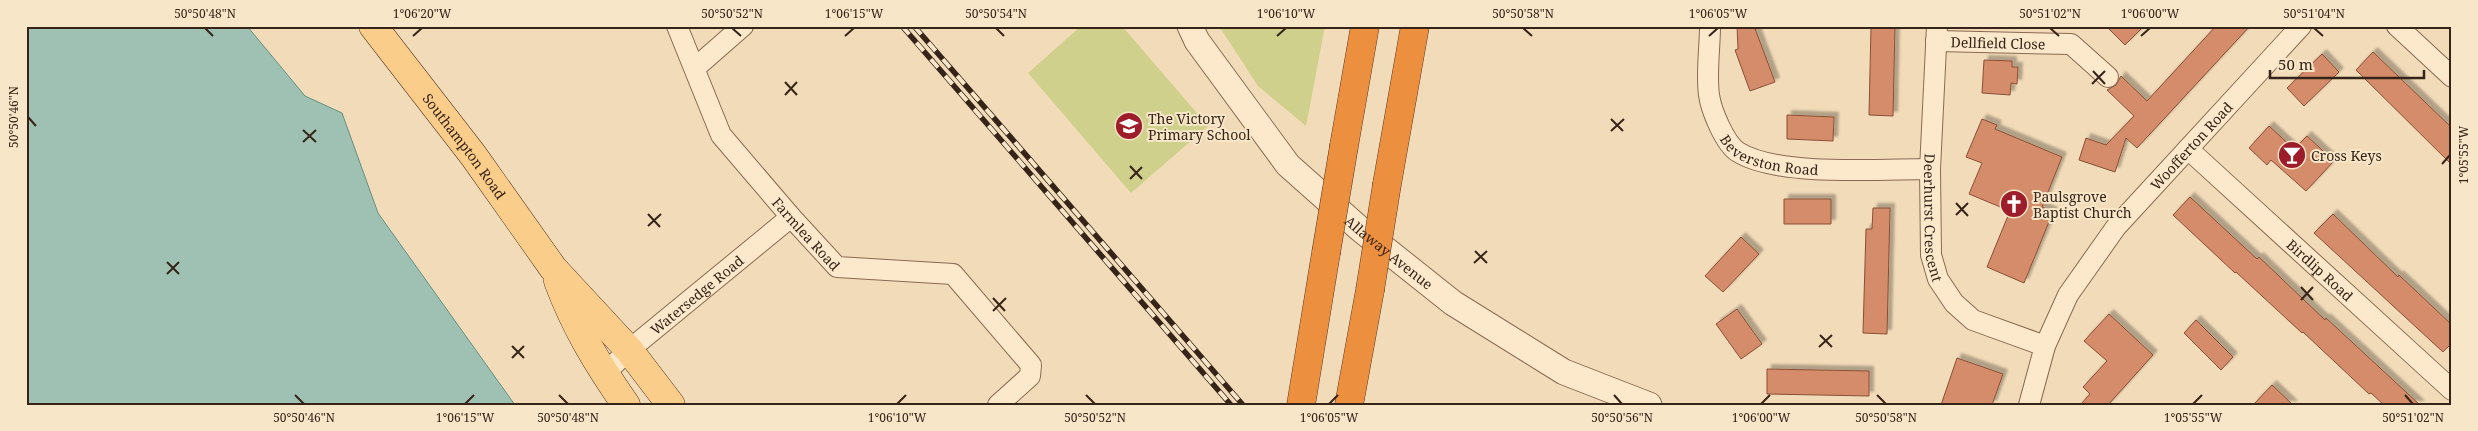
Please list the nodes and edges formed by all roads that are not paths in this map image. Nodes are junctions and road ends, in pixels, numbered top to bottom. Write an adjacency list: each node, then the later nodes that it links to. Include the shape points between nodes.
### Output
1 (373, 26): 17 (main road, Southampton Road, via 473,155)
2 (677, 26): 11 (street, Farmlea Road)
3 (743, 26): 11 (street)
4 (1190, 26): 27 (street, Allaway Avenue, via 1197,41 1288,165 1360,229 1453,302 1564,372)
5 (1365, 26): 25 (highway, bridge)
6 (1415, 26): 26 (highway, bridge)
7 (1710, 26): 15 (street, Beverston Road, via 1709,95 1718,125 1736,152 1770,165)
8 (2301, 26): 14 (street, Woofferton Road)
9 (2396, 26): 13 (street)
10 (1936, 34): 12 (street, Dellfield Close, via 2072,44); 15 (street, Deerhurst Crescent)
11 (695, 68): 16 (street, Farmlea Road, via 721,135)
12 (2108, 77)
13 (2452, 77)
14 (2188, 148): 18 (street, Woofferton Road, via 2116,227 2068,295); 21 (street, Birdlip Road)
15 (1930, 169): 18 (street, Deerhurst Crescent, via 1931,255 1938,279 1954,303 1973,320)
16 (791, 217): 19 (street, Watersedge Road); 24 (street, Farmlea Road, via 837,267 953,274 1031,365 1030,376)
17 (553, 268): 19 (main road, Southampton Road); 20 (main road, Southampton Road, via 573,320)
18 (2045, 346): 28 (street, Woofferton Road)
19 (629, 350): 20 (street, Watersedge Road); 23 (main road, Southampton Road)
20 (604, 374): 22 (main road, Southampton Road)
21 (2452, 390)
22 (626, 405)
23 (671, 405)
24 (998, 405)
25 (1301, 405)
26 (1350, 405)
27 (1649, 405)
28 (2029, 405)

